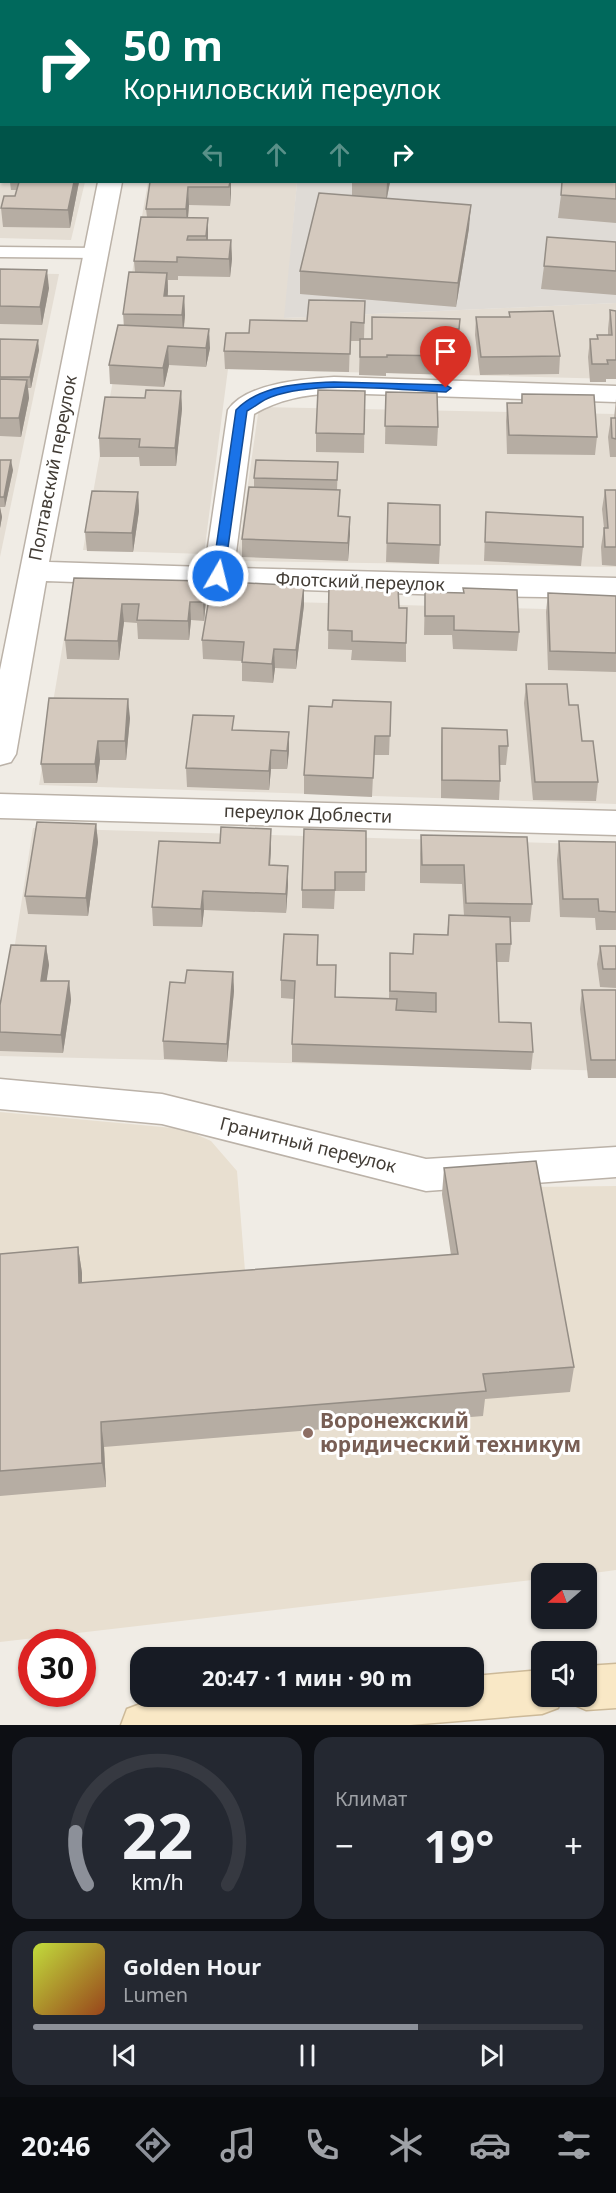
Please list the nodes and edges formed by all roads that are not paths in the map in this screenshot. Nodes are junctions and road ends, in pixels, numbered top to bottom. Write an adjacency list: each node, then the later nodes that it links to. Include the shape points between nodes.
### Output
1 (110, 183): 3 (street, Полтавский переулок)
2 (0, 252): 3 (lane)
3 (96, 253): 5 (street, Полтавский переулок)
4 (616, 394): 6 (street, via 334,385 298,387 266,395 242,410)
5 (33, 571): 6 (street, Флотский переулок); 8 (street, Полтавский переулок)
6 (218, 576): 7 (street, Флотский переулок)
7 (616, 588)
8 (0, 754)
9 (0, 806): 10 (street, переулок Доблести)
10 (616, 823)
11 (0, 1094): 12 (street, Гранитный переулок, via 162,1109 426,1175)
12 (616, 1162)
13 (616, 1686): 14 (main road)
14 (597, 1687)
15 (531, 1693): 16 (main road)
16 (143, 1725)

